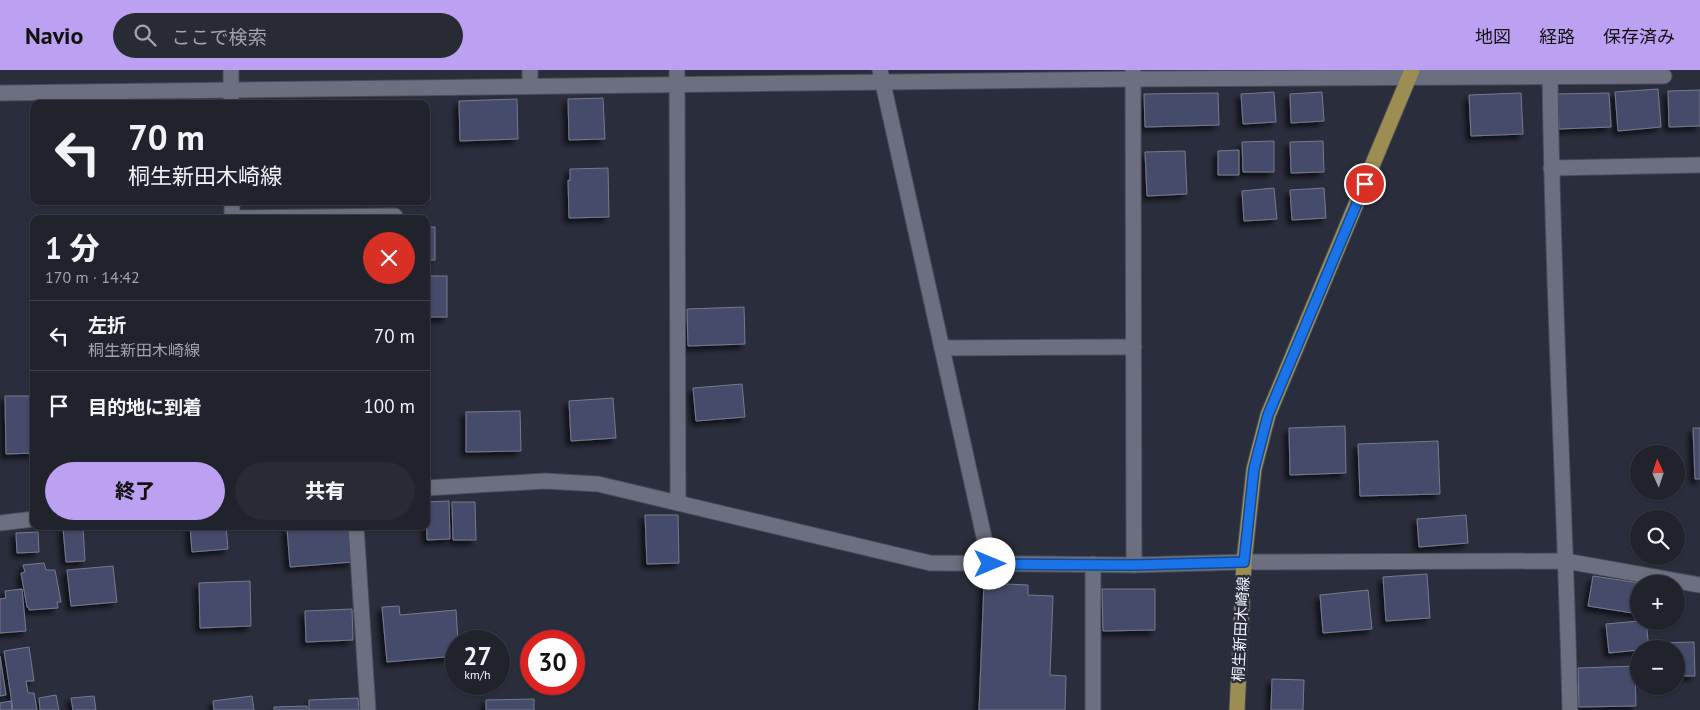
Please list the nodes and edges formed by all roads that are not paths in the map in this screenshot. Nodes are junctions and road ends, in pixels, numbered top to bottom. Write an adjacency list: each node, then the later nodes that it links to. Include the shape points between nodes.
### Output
1 (231, 70): 11 (street)
2 (530, 70): 9 (street)
3 (1411, 73): 4 (street); 5 (street); 22 (main road, 桐生新田木崎線, via 1268,415 1254,469)
4 (1550, 73): 7 (street); 13 (street)
5 (1133, 74): 6 (street); 14 (street)
6 (881, 76): 8 (street); 15 (street)
7 (1664, 76)
8 (677, 77): 9 (street); 17 (street)
9 (530, 86): 11 (street)
10 (0, 93): 11 (street)
11 (231, 96)
12 (1700, 165): 13 (street)
13 (1551, 168): 21 (street)
14 (1134, 347): 15 (street); 25 (street)
15 (942, 348): 23 (street)
16 (430, 488): 17 (street, via 554,482 598,484)
17 (678, 503): 23 (street, via 930,563)
18 (30, 519): 19 (street)
19 (0, 523)
20 (356, 530): 27 (street)
21 (1566, 561): 22 (street); 26 (street); 30 (street)
22 (1244, 562): 25 (street); 29 (main road, 桐生新田木崎線)
23 (990, 564): 24 (street)
24 (1093, 564): 25 (street); 28 (street)
25 (1134, 565)
26 (1700, 585)
27 (368, 710)
28 (1093, 710)
29 (1237, 710)
30 (1570, 710)

